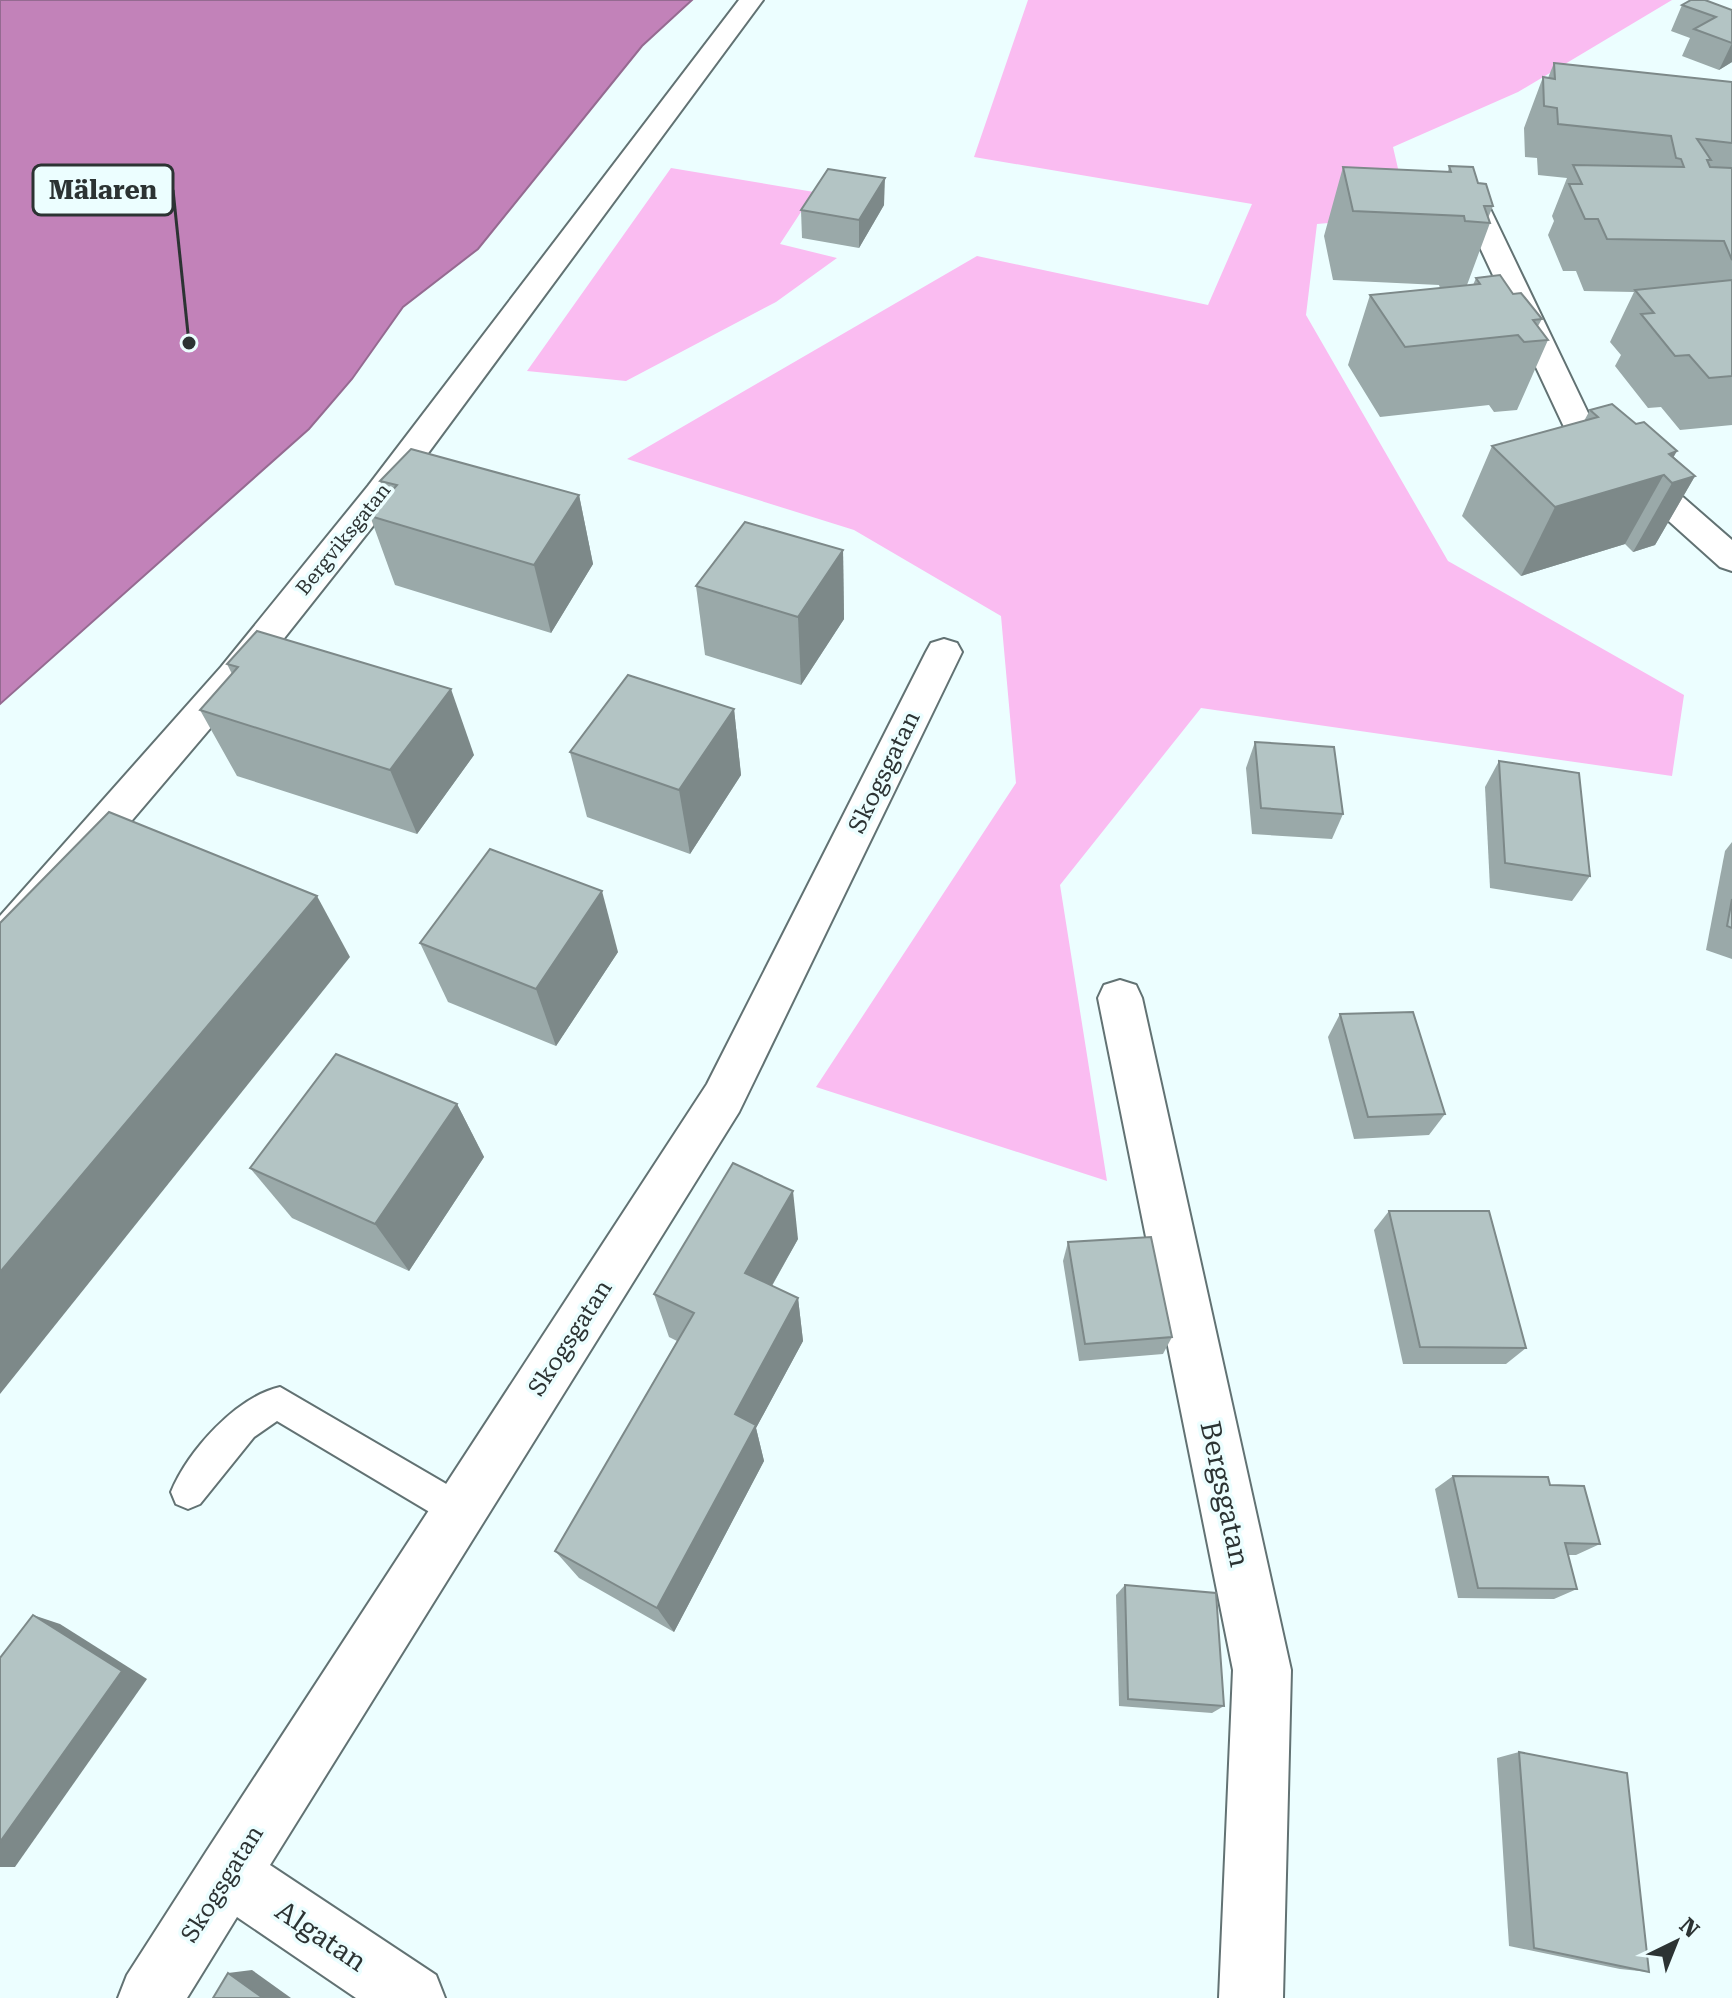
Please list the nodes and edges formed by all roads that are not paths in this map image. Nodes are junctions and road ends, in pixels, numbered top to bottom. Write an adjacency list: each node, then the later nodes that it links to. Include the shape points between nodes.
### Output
1 (751, 0): 5 (street, Bergviksgatan, via 380,494 234,676)
2 (1469, 194): 3 (street, via 1575,420)
3 (1732, 559)
4 (944, 652): 8 (street, Skogsgatan, via 723,1098)
5 (0, 946)
6 (1120, 998): 12 (street, Bergsgatan, via 1262,1670)
7 (188, 1492): 8 (lane, via 251,1415 265,1404 280,1404)
8 (460, 1511): 9 (street, Skogsgatan)
9 (228, 1874): 10 (street, Skogsgatan); 11 (street, Algatan)
10 (150, 1998)
11 (413, 1998)
12 (1251, 1998)

